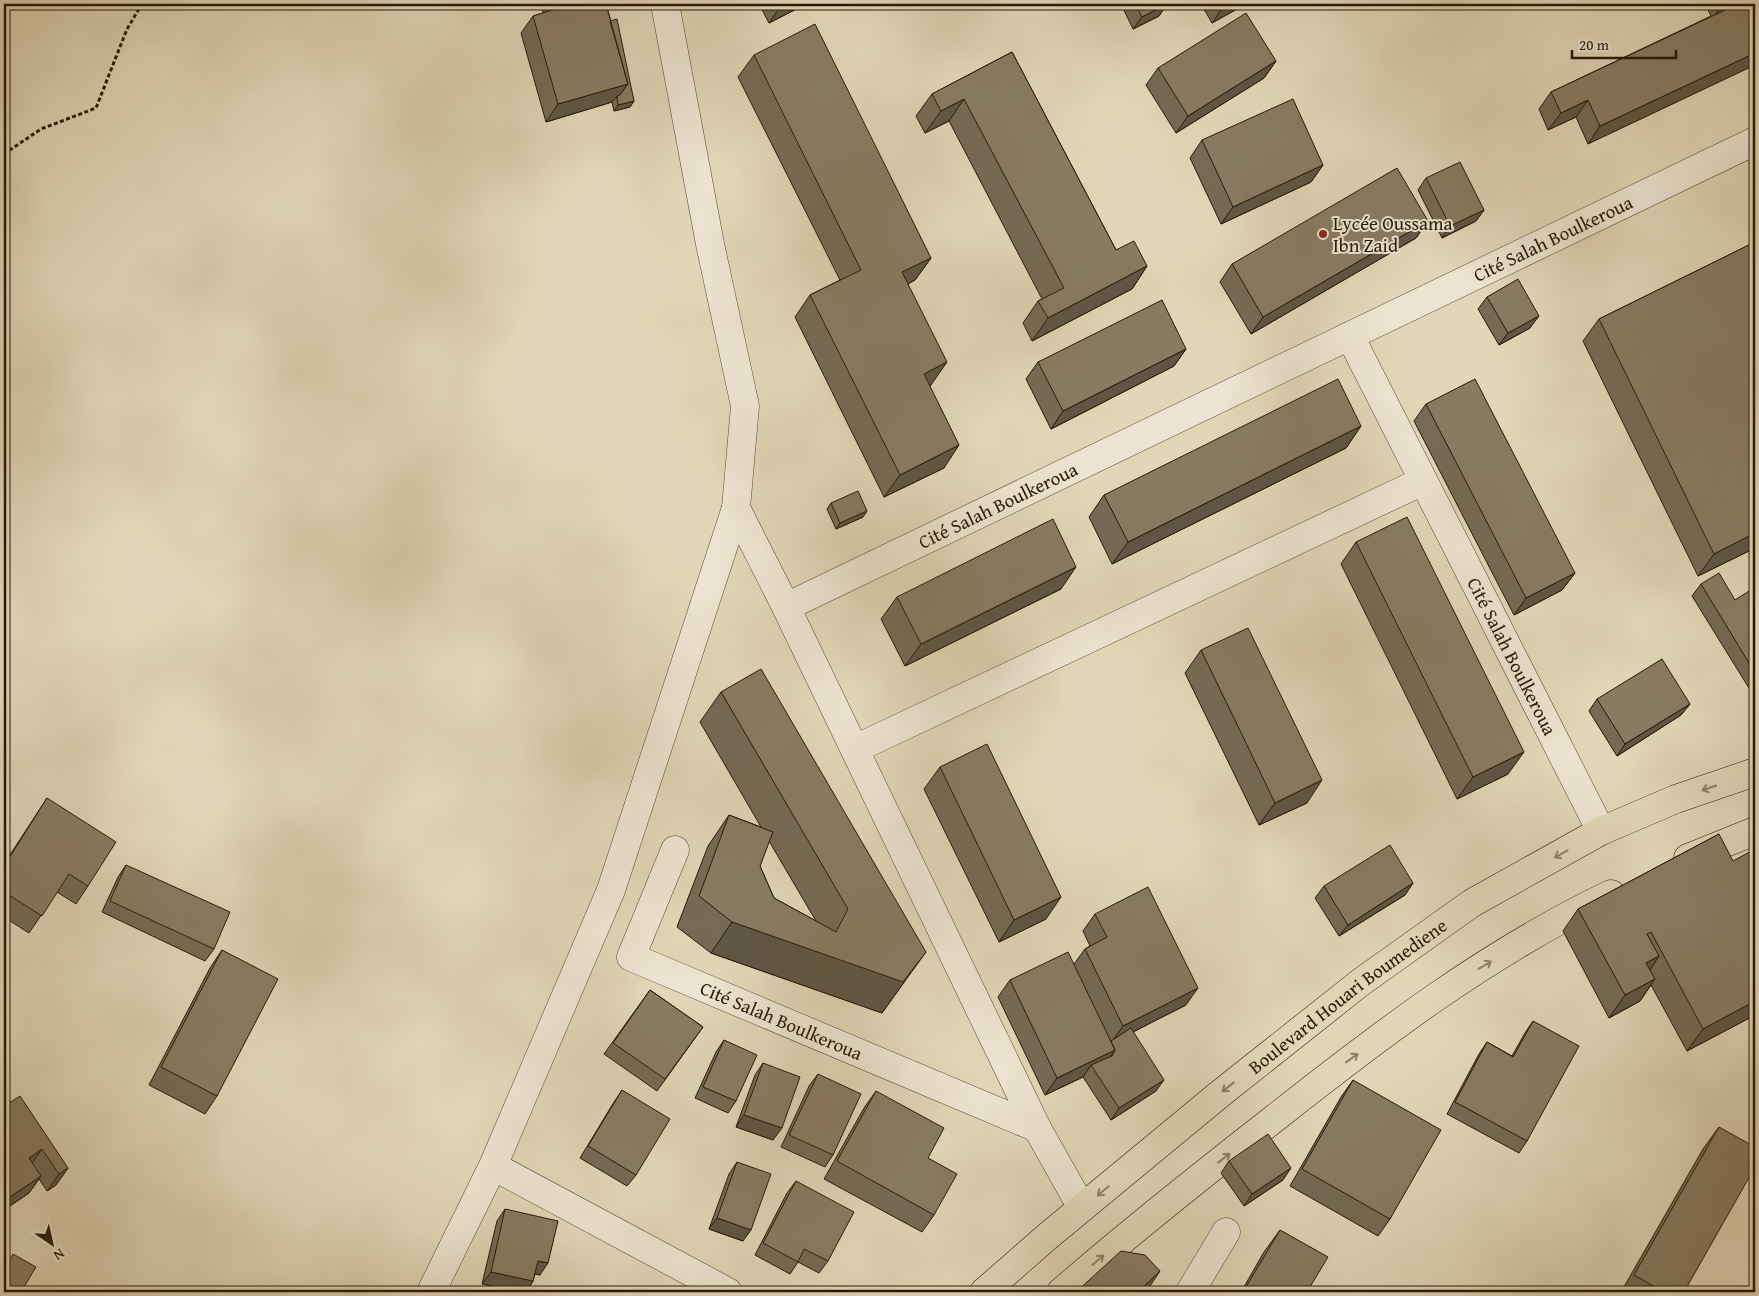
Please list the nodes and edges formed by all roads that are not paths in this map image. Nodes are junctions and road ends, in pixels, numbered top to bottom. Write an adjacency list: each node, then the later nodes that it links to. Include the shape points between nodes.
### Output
1 (665, 4): 5 (street, via 710,244 745,406)
2 (1755, 140): 3 (street, Cité Salah Boulkeroua)
3 (1350, 336): 4 (street, Cité Salah Boulkeroua); 6 (street, Cité Salah Boulkeroua)
4 (1423, 481): 7 (street); 10 (street, Cité Salah Boulkeroua)
5 (736, 508): 6 (street); 15 (street, via 610,890)
6 (786, 607): 7 (street)
7 (855, 749): 14 (street)
8 (1755, 772): 10 (highway, Boulevard Houari Boumediene, one-way to 10, via 1676,799)
9 (1755, 831): 12 (highway)
10 (1601, 832): 16 (highway, Boulevard Houari Boumediene, one-way to 16, via 1472,902 1221,1092)
11 (675, 850): 14 (street, Cité Salah Boulkeroua, via 631,957)
12 (1662, 869)
13 (1629, 885): 21 (highway, one-way to 13, via 1133,1230 1327,1077 1460,980 1571,913)
14 (1037, 1128): 16 (street)
15 (492, 1166): 18 (street); 19 (street)
16 (1082, 1208): 20 (highway, Boulevard Houari Boumediene)
17 (1226, 1232): 22 (street)
18 (431, 1292)
19 (728, 1292)
20 (984, 1292)
21 (1061, 1292)
22 (1190, 1292)

